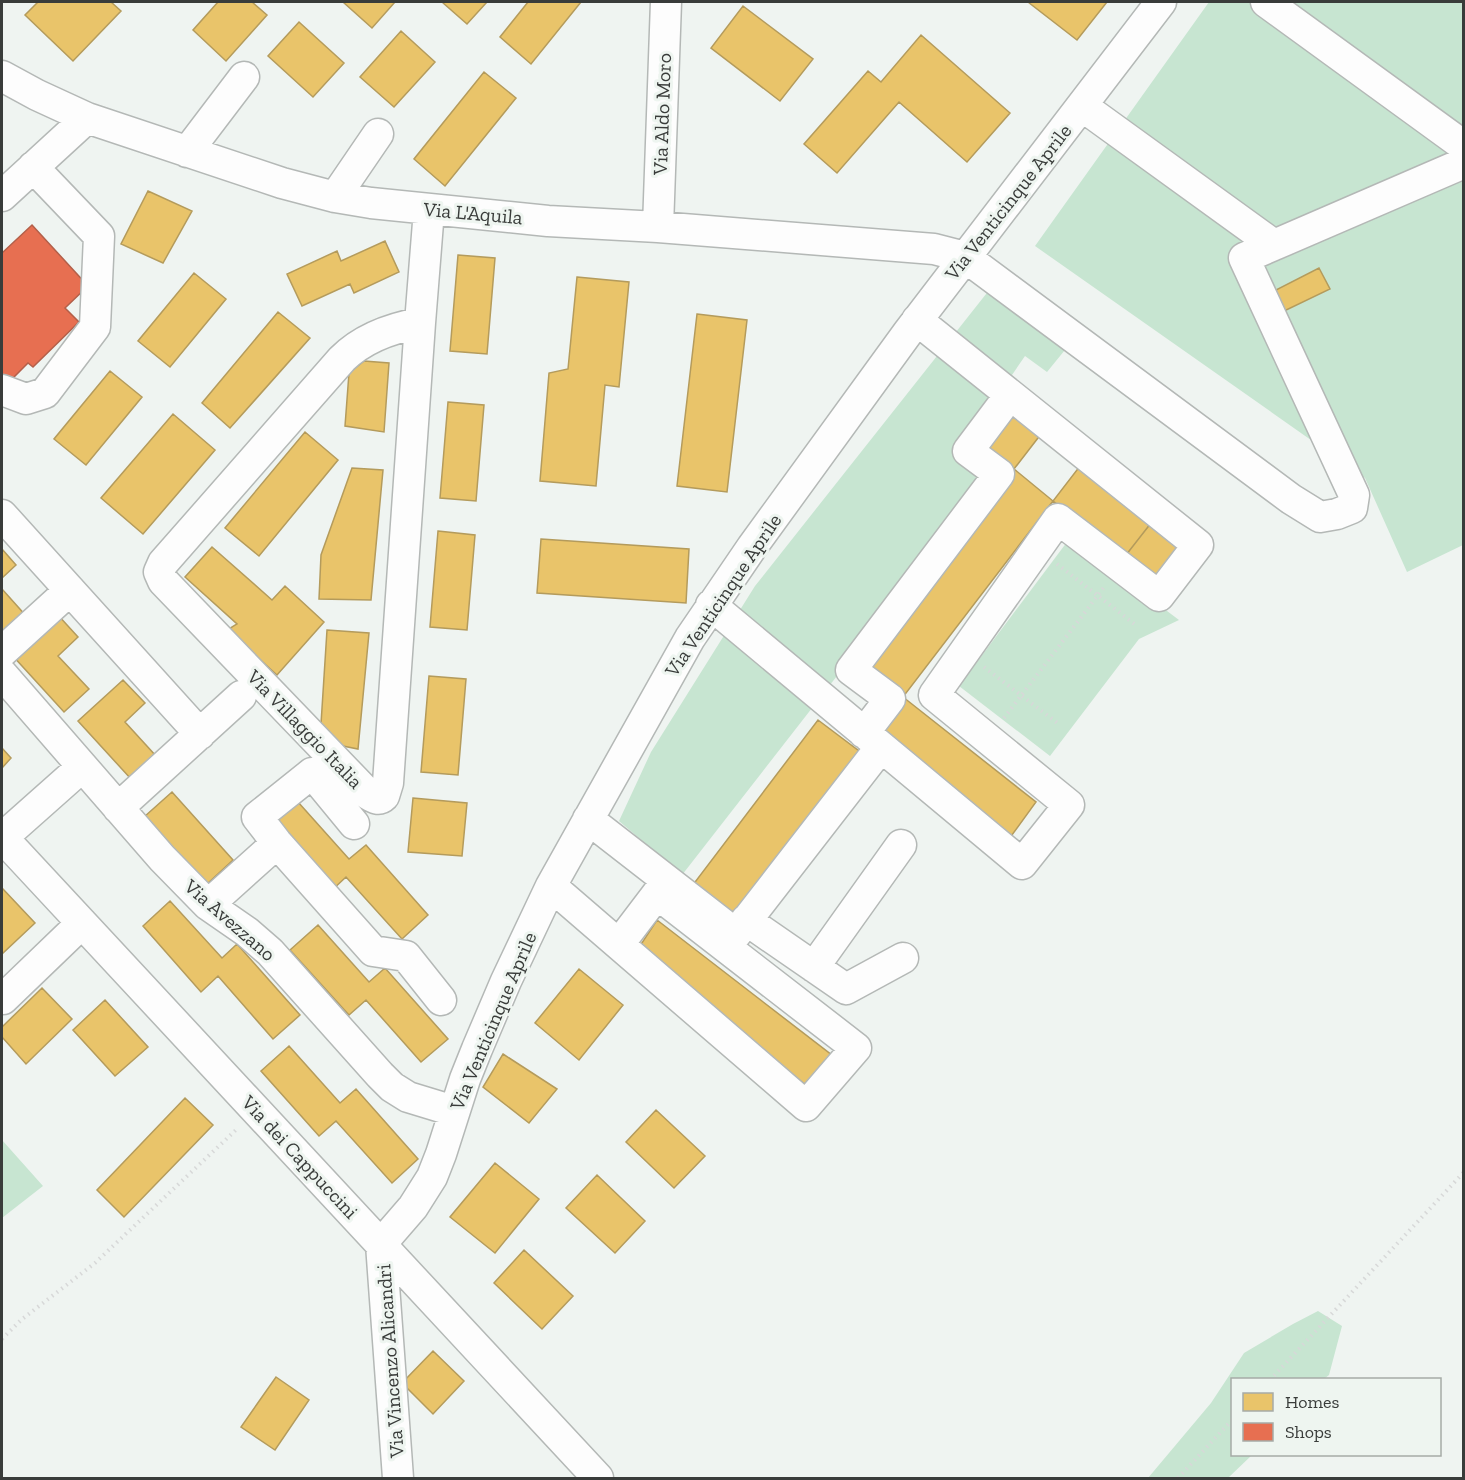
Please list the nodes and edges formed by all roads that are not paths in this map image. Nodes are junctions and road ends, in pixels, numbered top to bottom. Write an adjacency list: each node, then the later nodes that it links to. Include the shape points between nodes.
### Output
1 (666, 2): 16 (street, Via Aldo Moro)
2 (1161, 2): 6 (street, Via Venticinque Aprile)
3 (1266, 2): 9 (street)
4 (2, 76): 7 (street, Via L'Aquila)
5 (244, 77): 10 (street)
6 (1082, 106): 17 (street); 18 (street, Via Venticinque Aprile)
7 (87, 118): 10 (street, Via L'Aquila); 12 (street)
8 (378, 134): 14 (street)
9 (1464, 146)
10 (187, 152): 14 (street, Via L'Aquila)
11 (1464, 163): 17 (street)
12 (33, 167): 13 (street); 21 (street, via 99,236 95,327 45,393 26,399)
13 (2, 196)
14 (335, 197): 15 (street, Via L'Aquila)
15 (429, 210): 16 (street, Via L'Aquila); 20 (street, Via Villaggio Italia)
16 (658, 228): 18 (street, Via L'Aquila, via 934,249)
17 (1274, 245): 18 (street, via 1244,258 1354,495 1352,508 1337,514 1320,517 1291,499)
18 (965, 257): 19 (street, Via Venticinque Aprile)
19 (917, 321): 22 (street); 25 (street, Via Venticinque Aprile)
20 (420, 323): 20 (street, Via Villaggio Italia, via 393,330 342,359 159,572 163,581 375,799 384,796 388,783)
21 (2, 390)
22 (1010, 395): 30 (street, via 968,450 999,474 851,670 890,699); 30 (street, via 1198,545 1159,596 1058,519 934,695 1070,805 1022,864)
23 (3, 519): 24 (street)
24 (70, 590): 26 (street); 29 (street)
25 (711, 606): 30 (street); 33 (street, Via Venticinque Aprile)
26 (2, 652)
27 (2, 674): 31 (street, Via Avezzano)
28 (241, 696): 29 (street)
29 (200, 734): 32 (street)
30 (873, 740): 40 (street)
31 (82, 767): 32 (street, Via Avezzano); 35 (street)
32 (118, 808): 39 (street, Via Avezzano)
33 (588, 819): 38 (street, Via Venticinque Aprile); 40 (street, via 736,934)
34 (354, 824): 36 (street, via 312,774 257,817)
35 (2, 837): 41 (street, Via dei Cappuccini)
36 (276, 843): 39 (street); 46 (street, via 373,951 406,956)
37 (901, 845): 44 (street)
38 (551, 886): 42 (street); 47 (street, Via Venticinque Aprile, via 506,981)
39 (208, 905): 47 (street, Via Avezzano, via 270,952 392,1087 408,1097)
40 (746, 920): 44 (street)
41 (82, 923): 45 (street); 48 (street, Via dei Cappuccini)
42 (619, 944): 42 (street, via 657,894 856,1048 806,1106)
43 (903, 958): 44 (street, via 846,989)
44 (814, 966)
45 (2, 998)
46 (441, 1000)
47 (454, 1111): 48 (street, Via Venticinque Aprile, via 432,1177 413,1207)
48 (381, 1244): 49 (street, Via Vincenzo Alicandri); 50 (street, Via dei Cappuccini)
49 (398, 1479)
50 (598, 1479)

